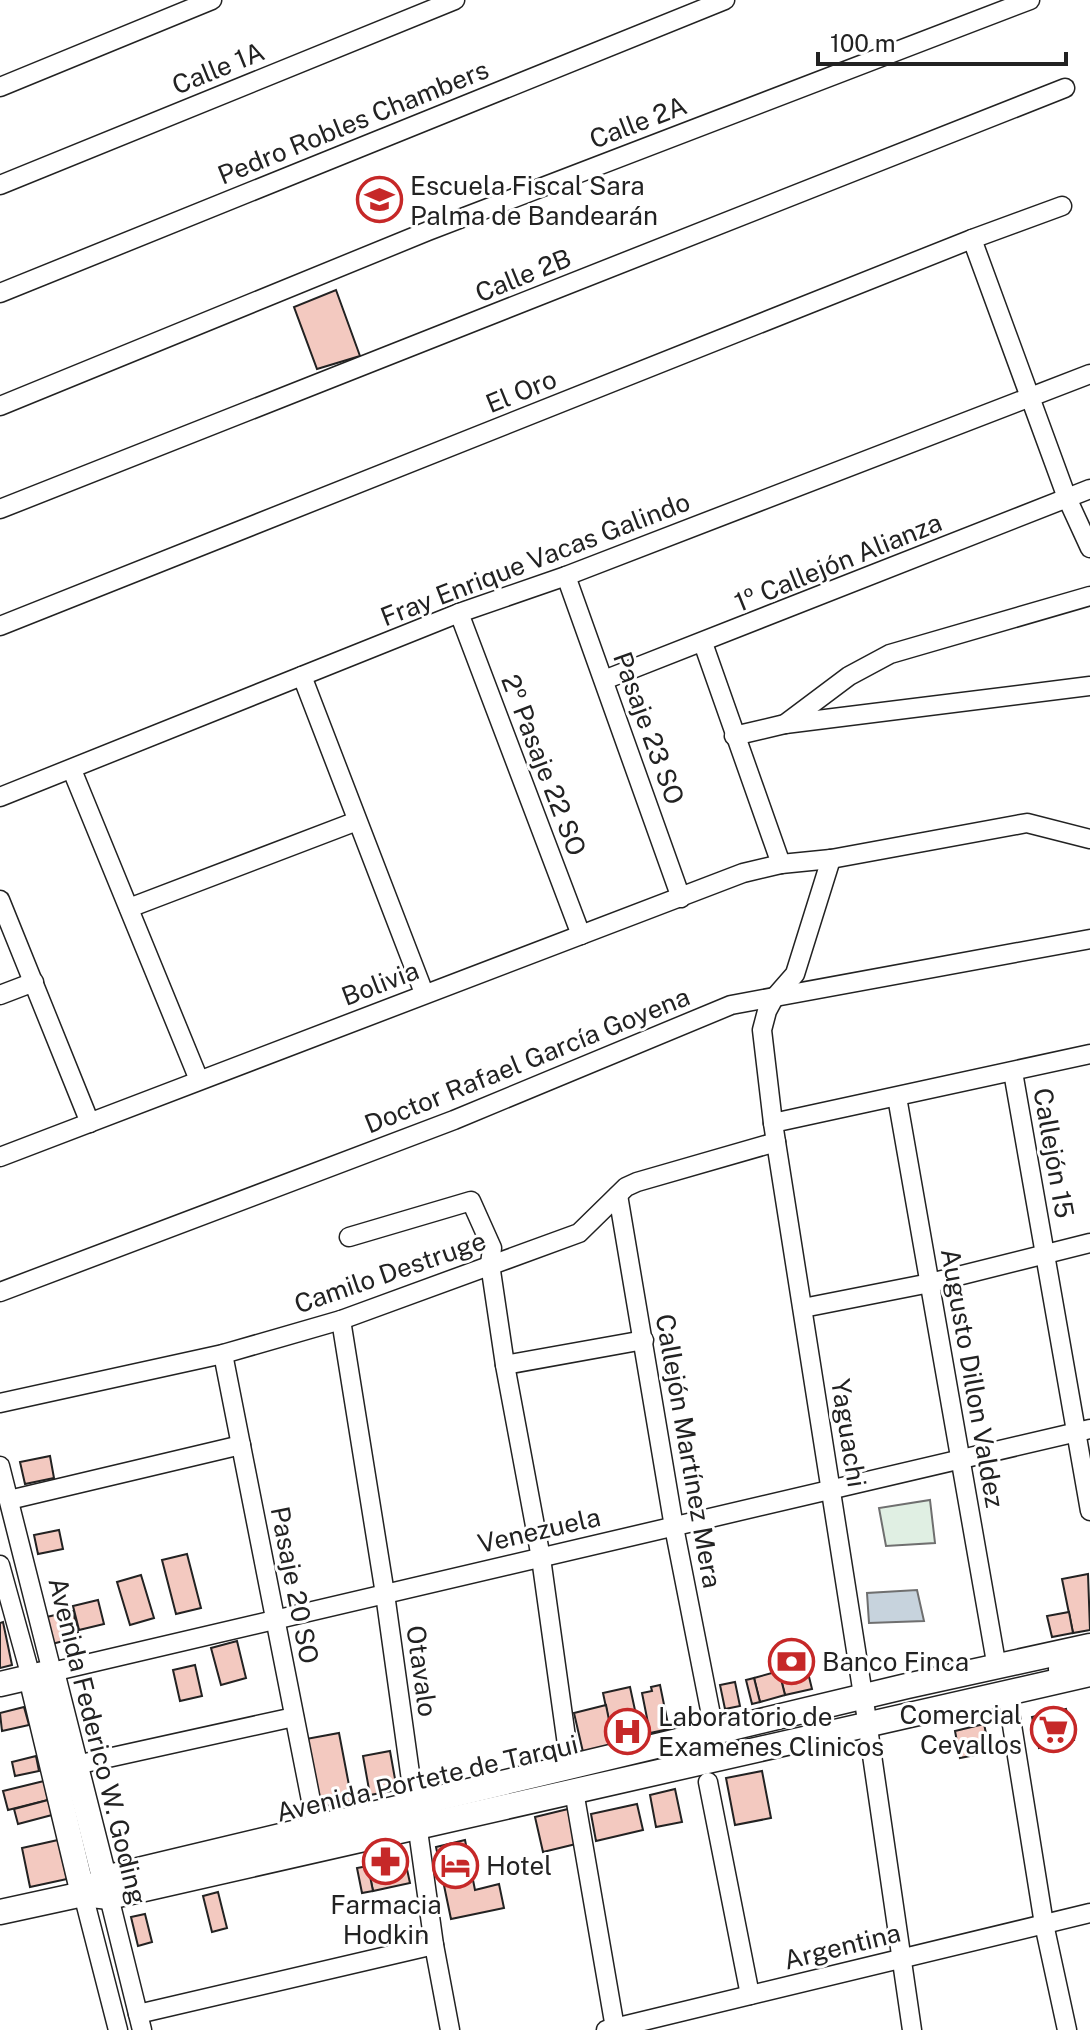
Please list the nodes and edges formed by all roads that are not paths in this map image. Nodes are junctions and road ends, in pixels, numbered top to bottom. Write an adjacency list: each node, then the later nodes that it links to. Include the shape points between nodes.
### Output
1 (455, 0): 7 (street, Calle 1A)
2 (725, 0): 10 (street, Pedro Robles Chambers)
3 (1030, 0): 13 (street, Calle 2A, via 428,231)
4 (199, 2): 5 (street)
5 (2, 80)
6 (1065, 88): 16 (street, Calle 2B)
7 (0, 185)
8 (1062, 206): 9 (street, El Oro)
9 (972, 239): 12 (street); 21 (street, El Oro)
10 (0, 293)
11 (1090, 374): 12 (street, Fray Enrique Vacas Galindo)
12 (1032, 398): 15 (street); 18 (street, Fray Enrique Vacas Galindo)
13 (0, 406)
14 (1090, 489): 15 (street, 1º Callejón Alianza)
15 (1067, 498): 17 (street); 22 (street, 1º Callejón Alianza)
16 (0, 509)
17 (1090, 548)
18 (566, 576): 20 (street, Fray Enrique Vacas Galindo); 24 (street, Pasaje 23 SO)
19 (1090, 596): 26 (street, via 890,654 849,676)
20 (459, 613): 23 (street, Fray Enrique Vacas Galindo); 37 (street, 2º Pasaje 22 SO)
21 (0, 626)
22 (703, 643): 24 (street, 1º Callejón Alianza); 27 (street)
23 (302, 676): 28 (street, Fray Enrique Vacas Galindo); 30 (street)
24 (604, 680): 34 (street, Pasaje 23 SO)
25 (1090, 686): 26 (street)
26 (785, 724): 27 (street)
27 (734, 736): 33 (street)
28 (72, 770): 29 (street, Fray Enrique Vacas Galindo); 36 (street)
29 (0, 797)
30 (357, 821): 36 (street); 40 (street)
31 (1090, 839): 32 (street, Bolivia, via 1027,823)
32 (831, 859): 33 (street, Bolivia); 42 (street, Yaguachi, via 795,974)
33 (781, 864): 34 (street, Bolivia)
34 (681, 898): 37 (street, Bolivia)
35 (0, 900): 39 (street)
36 (129, 908): 47 (street)
37 (581, 935): 40 (street, Bolivia)
38 (1090, 939): 42 (street, Doctor Rafael García Goyena)
39 (34, 982): 41 (street); 49 (street)
40 (424, 993): 47 (street, Bolivia)
41 (0, 995)
42 (774, 998): 43 (street, Doctor Rafael García Goyena); 44 (street, Yaguachi)
43 (731, 1005): 44 (street); 59 (street, Doctor Rafael García Goyena, via 454,1120)
44 (762, 1030): 50 (street, Yaguachi)
45 (1090, 1054): 46 (street)
46 (1013, 1072): 48 (street); 56 (street, Callejón 15)
47 (199, 1080): 49 (street, Bolivia)
48 (897, 1097): 50 (street); 58 (street, Augusto Dillon Valdez)
49 (90, 1123): 52 (street, Bolivia)
50 (773, 1123): 51 (street, Yaguachi)
51 (776, 1142): 53 (street, Camilo Destruge, via 637,1182); 60 (street, Yaguachi)
52 (0, 1157)
53 (618, 1195): 57 (street, Camilo Destruge, via 579,1233); 62 (street, Callejón Martínez Mera)
54 (349, 1237): 57 (street, via 467,1201 492,1248)
55 (1090, 1243): 56 (street)
56 (1045, 1254): 58 (street); 66 (street, Callejón 15)
57 (490, 1264): 61 (street, Camilo Destruge); 64 (street)
58 (930, 1283): 60 (street); 68 (street, Augusto Dillon Valdez)
59 (0, 1292)
60 (803, 1308): 70 (street, Yaguachi)
61 (341, 1320): 63 (street, Camilo Destruge); 76 (street, Otavalo)
62 (644, 1340): 64 (street); 73 (street, Callejón Martínez Mera)
63 (223, 1354): 65 (street, Camilo Destruge); 67 (street, Pasaje 20 SO)
64 (505, 1365): 74 (street)
65 (0, 1403)
66 (1083, 1431): 68 (street, Venezuela); 72 (street, Callejón 15)
67 (241, 1445): 71 (street); 77 (street, Pasaje 20 SO)
68 (960, 1460): 70 (street, Venezuela); 80 (street, Augusto Dillon Valdez)
69 (0, 1466): 71 (street, Avenida Federico W. Goding)
70 (831, 1490): 73 (street, Venezuela); 85 (street, Yaguachi)
71 (9, 1500): 81 (street, Avenida Federico W. Goding)
72 (1090, 1511)
73 (674, 1527): 74 (street, Venezuela); 86 (street, Callejón Martínez Mera)
74 (541, 1558): 76 (street, Venezuela); 89 (street)
75 (0, 1565): 81 (street, Avenida Federico W. Goding)
76 (385, 1594): 77 (street, Venezuela); 92 (street, Otavalo)
77 (275, 1620): 81 (street, Venezuela); 87 (street, Pasaje 20 SO)
78 (1090, 1649): 80 (main road, Avenida Portete de Tarqui); 85 (street, Avenida Portete de Tarqui)
79 (1090, 1662): 85 (street, Avenida Portete de Tarqui)
80 (997, 1668): 85 (main road, Avenida Portete de Tarqui)
81 (42, 1674): 83 (main road, Venezuela); 88 (main road, Avenida Federico W. Goding); 95 (main road, Avenida Federico W. Goding)
82 (1090, 1674): 84 (main road, Avenida Portete de Tarqui)
83 (0, 1684)
84 (1007, 1694): 85 (main road, Avenida Portete de Tarqui); 98 (street)
85 (865, 1709): 89 (main road, Avenida Portete de Tarqui); 91 (main road, Avenida Portete de Tarqui); 92 (street, Avenida Portete de Tarqui); 100 (street, Yaguachi)
86 (711, 1715)
87 (294, 1717): 88 (street); 93 (street, Pasaje 20 SO)
88 (76, 1765): 94 (main road, Avenida Federico W. Goding)
89 (570, 1766): 92 (main road, Avenida Portete de Tarqui)
90 (708, 1782): 101 (street)
91 (574, 1791): 92 (main road, Avenida Portete de Tarqui); 104 (street)
92 (416, 1813): 93 (main road, Avenida Portete de Tarqui); 94 (main road, Avenida Portete de Tarqui); 99 (street, Otavalo)
93 (316, 1826): 94 (main road, Avenida Portete de Tarqui)
94 (107, 1888): 95 (main road, Avenida Portete de Tarqui); 103 (street, Avenida Federico W. Goding)
95 (83, 1894): 96 (main road, Avenida Portete de Tarqui); 105 (street, Avenida Federico W. Goding)
96 (0, 1912)
97 (1090, 1913): 98 (street, Argentina)
98 (1044, 1924): 100 (street, Argentina); 108 (street)
99 (434, 1945): 103 (street); 106 (street, Otavalo)
100 (902, 1959): 101 (street, Argentina); 107 (street, Yaguachi)
101 (750, 1995): 102 (street, Argentina)
102 (681, 2021): 104 (street, Argentina)
103 (140, 2022)
104 (610, 2029)
105 (118, 2030)
106 (450, 2030)
107 (912, 2030)
108 (1067, 2030)

